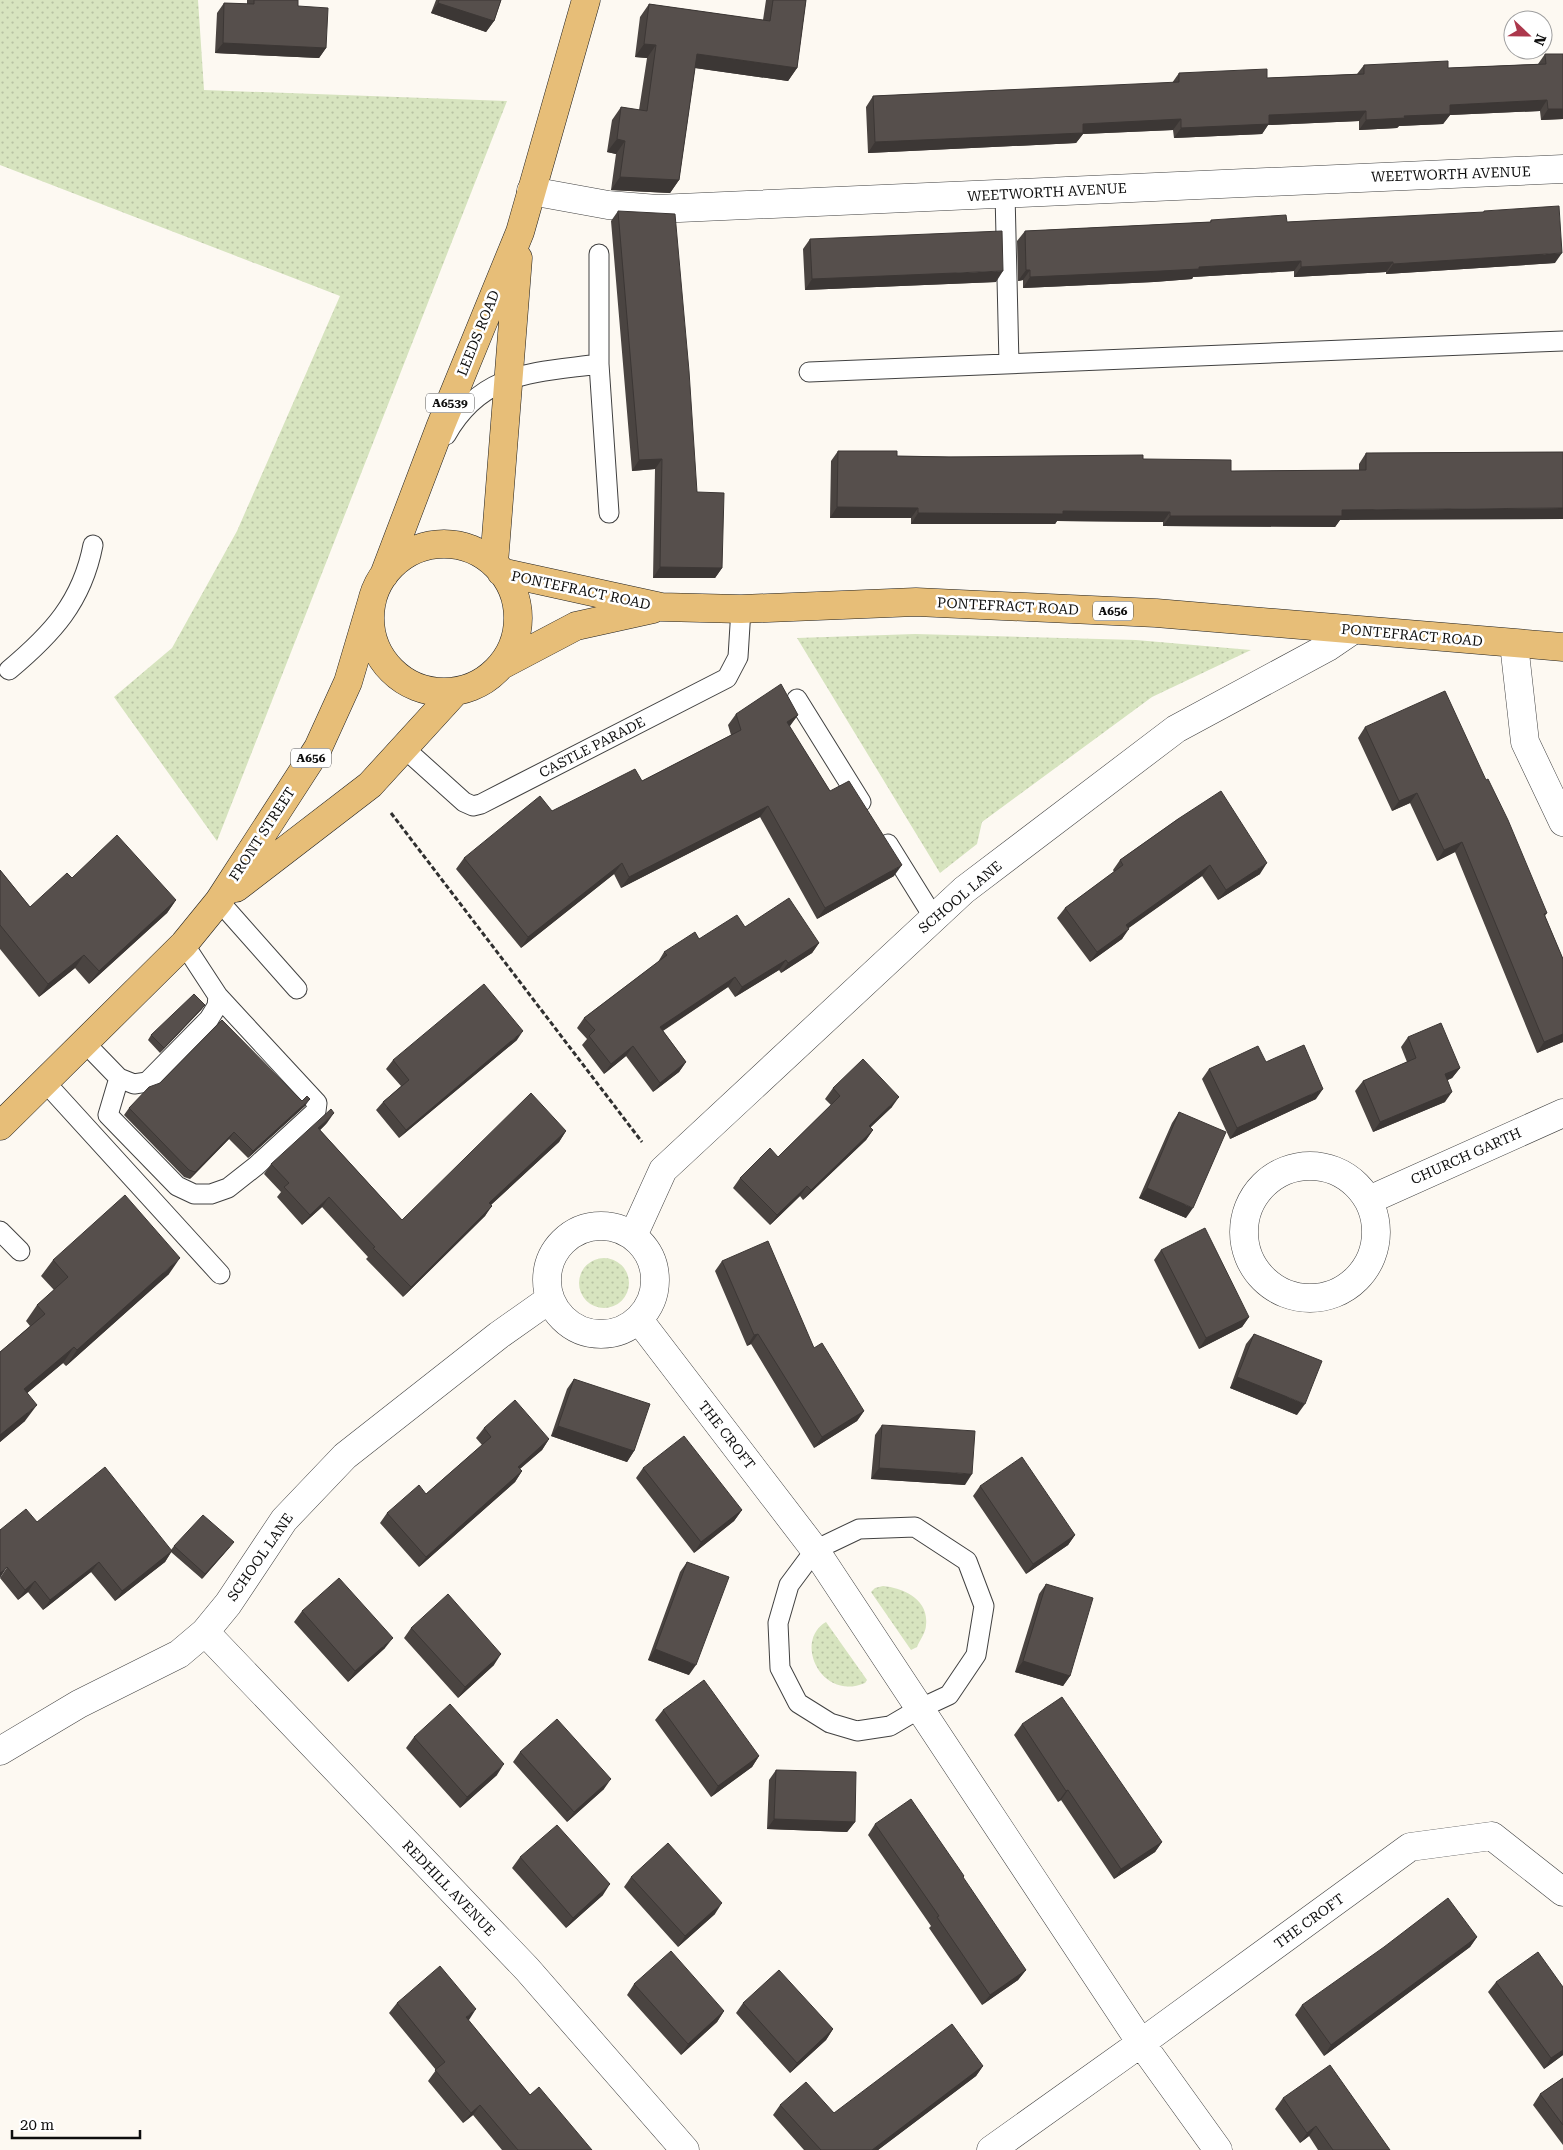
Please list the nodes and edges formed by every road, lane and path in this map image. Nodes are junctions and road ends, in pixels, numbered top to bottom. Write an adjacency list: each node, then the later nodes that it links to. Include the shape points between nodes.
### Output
1 (586, 0): 3 (main road, LEEDS ROAD / A6539)
2 (1563, 169): 4 (street, WEETWORTH AVENUE)
3 (531, 191): 4 (street, WEETWORTH AVENUE, via 608,205 657,209); 5 (main road, LEEDS ROAD / A6539)
4 (1005, 193): 9 (lane)
5 (520, 232): 11 (main road, LEEDS ROAD / A6539); 12 (main road, LEEDS ROAD / A6539)
6 (599, 254): 8 (lane)
7 (1563, 342): 9 (lane)
8 (599, 364): 11 (lane); 13 (lane)
9 (1009, 364): 10 (lane)
10 (809, 372)
11 (508, 378): 12 (lane, via 480,394 454,421); 15 (main road, LEEDS ROAD / A6539)
12 (422, 476): 16 (main road, LEEDS ROAD / A6539)
13 (609, 513)
14 (93, 545): 24 (lane, via 82,585 61,618 39,644)
15 (498, 567): 16 (main road, via 476,551 436,544 416,549 398,560); 18 (main road, PONTEFRACT ROAD / A656); 23 (main road, via 508,580 516,601 518,623 514,645)
16 (384, 575): 17 (main road)
17 (372, 601): 25 (main road, via 370,625 376,648 389,669 408,684 431,692); 32 (main road, FRONT STREET / A656, via 348,682 318,748)
18 (662, 607): 19 (main road, PONTEFRACT ROAD / A656); 23 (main road, PONTEFRACT ROAD / A656, via 576,626)
19 (741, 609): 20 (main road, PONTEFRACT ROAD / A656, via 916,602 1156,613); 27 (lane, CASTLE PARADE, via 738,657 727,678 481,804 473,806 464,802)
20 (1353, 630): 21 (main road, PONTEFRACT ROAD / A656); 33 (street, SCHOOL LANE, via 1328,647 1176,729 964,890)
21 (1514, 644): 22 (main road, PONTEFRACT ROAD / A656); 30 (street, via 1525,742)
22 (1563, 647)
23 (502, 664): 25 (main road, via 481,683)
24 (9, 670)
25 (455, 692): 27 (main road, FRONT STREET / A656)
26 (797, 698): 29 (lane)
27 (404, 748): 28 (main road, FRONT STREET / A656)
28 (370, 785): 32 (main road, FRONT STREET / A656); 42 (path)
29 (870, 815)
30 (1563, 822)
31 (880, 832): 33 (lane)
32 (218, 901): 34 (main road, FRONT STREET / A656); 35 (lane)
33 (934, 918): 42 (street, SCHOOL LANE)
34 (184, 944): 36 (lane); 37 (main road, FRONT STREET / A656)
35 (297, 989)
36 (218, 996): 38 (lane, via 217,1006 209,1019 147,1082 134,1084); 38 (lane, via 317,1103 316,1111 256,1166 228,1188 211,1194 194,1194 177,1186 108,1115)
37 (85, 1043): 38 (lane); 39 (main road, FRONT STREET / A656)
38 (119, 1078)
39 (45, 1082): 41 (main road, FRONT STREET / A656); 47 (lane)
40 (1563, 1113): 43 (street, CHURCH GARTH)
41 (0, 1126)
42 (664, 1170): 45 (street, SCHOOL LANE)
43 (1369, 1200): 43 (street, via 1376,1221 1376,1243 1369,1265 1354,1282 1336,1294 1313,1298 1291,1296 1271,1286 1255,1270 1246,1250 1244,1229 1248,1208 1259,1189 1276,1175 1295,1167 1317,1165 1338,1171 1356,1183)
44 (0, 1231): 46 (lane)
45 (633, 1236): 48 (street, via 617,1227 601,1225 584,1228 568,1236 549,1265 546,1282); 49 (street, via 645,1247 653,1261 656,1276 654,1293)
46 (20, 1252)
47 (220, 1274)
48 (550, 1299): 49 (street, via 572,1326 588,1333 606,1334 623,1330); 51 (street, SCHOOL LANE, via 345,1456 284,1520 228,1604)
49 (639, 1320): 50 (street, THE CROFT)
50 (815, 1550): 52 (street, THE CROFT); 52 (lane, via 789,1585 778,1623 780,1668 798,1703 830,1722 857,1731 890,1726); 52 (lane, via 859,1529 916,1527 967,1561 984,1606 976,1655 949,1695)
51 (205, 1632): 53 (street, SCHOOL LANE, via 179,1654 79,1704); 56 (street, REDHILL AVENUE, via 527,1969)
52 (919, 1709): 55 (street, THE CROFT)
53 (0, 1751)
54 (1563, 1892): 55 (street, THE CROFT, via 1492,1836 1410,1847)
55 (1141, 2043): 57 (street, THE CROFT); 58 (street, THE CROFT)
56 (685, 2150)
57 (991, 2150)
58 (1218, 2150)

